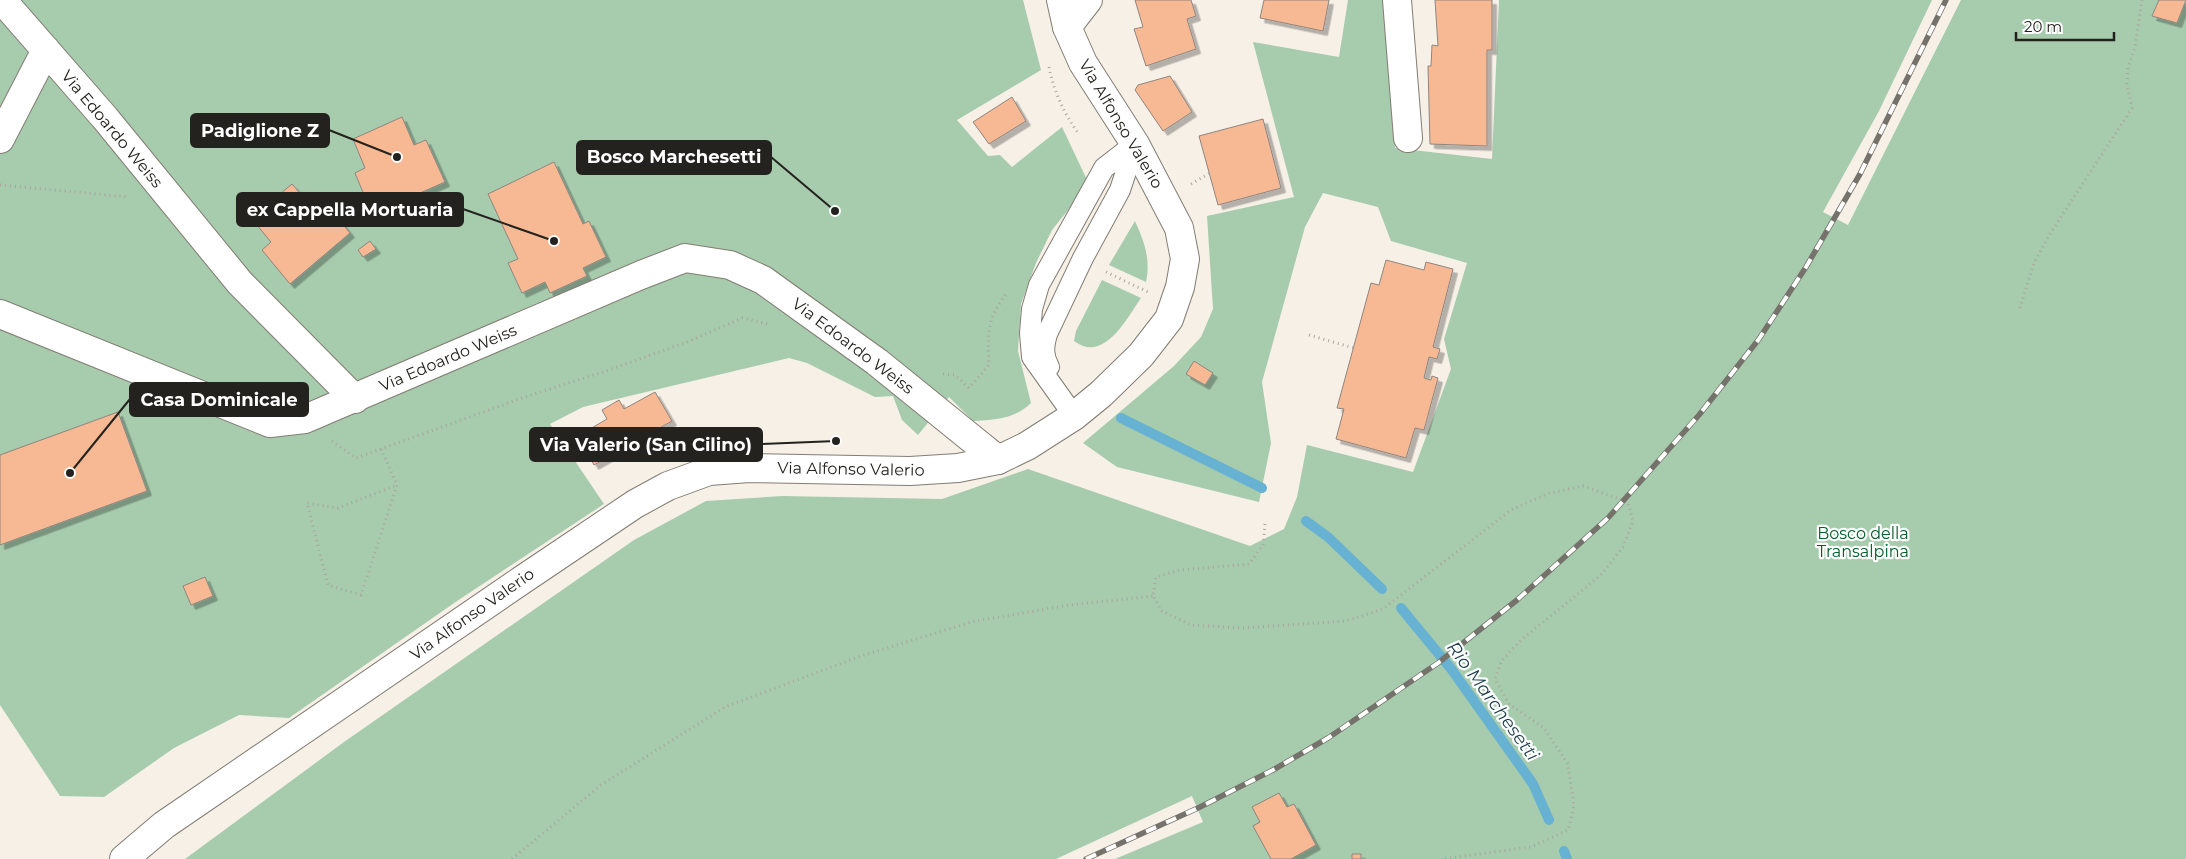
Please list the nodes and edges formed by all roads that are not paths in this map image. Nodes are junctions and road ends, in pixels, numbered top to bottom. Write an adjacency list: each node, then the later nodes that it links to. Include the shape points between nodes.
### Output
1 (2, 0): 6 (street, Via Edoardo Weiss)
2 (1061, 0): 5 (street, Via Alfonso Valerio)
3 (1088, 0): 5 (street)
4 (1397, 0): 7 (street)
5 (1067, 28): 9 (street, Via Alfonso Valerio, via 1088,70)
6 (46, 50): 8 (street); 11 (street, Via Edoardo Weiss, via 240,283)
7 (1408, 138)
8 (0, 139)
9 (1135, 144): 12 (lane, via 1120,190 1044,344 1044,358); 12 (lane, via 1104,168 1039,285 1032,309 1032,357); 12 (street, Via Alfonso Valerio, via 1179,228 1184,259 1180,287 1169,319 1141,355)
10 (0, 314): 11 (street, via 270,423 304,420)
11 (355, 399): 13 (street, Via Edoardo Weiss, via 685,258 730,265 763,280 877,362)
12 (1074, 416): 13 (street, Via Alfonso Valerio)
13 (998, 460): 14 (street, Via Alfonso Valerio, via 958,468 910,471 749,468 709,471 668,486 635,504 522,580 164,825)
14 (124, 859)

